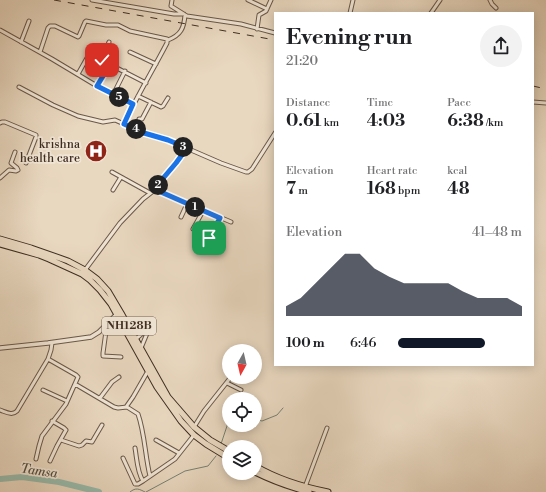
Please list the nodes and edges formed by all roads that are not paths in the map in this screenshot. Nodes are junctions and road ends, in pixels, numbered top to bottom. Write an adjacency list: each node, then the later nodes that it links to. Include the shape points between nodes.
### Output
1 (92, 0): 12 (street)
2 (172, 0): 12 (street, via 171,6)
3 (248, 0): 9 (street)
4 (271, 0): 9 (street)
5 (353, 0): 10 (street)
6 (440, 0): 11 (street)
7 (490, 0): 8 (street)
8 (496, 8)
9 (267, 10): 14 (street, via 259,14)
10 (350, 12)
11 (433, 12)
12 (184, 15): 14 (street); 17 (street, via 181,30 176,37)
13 (29, 21): 18 (street)
14 (257, 29): 16 (street)
15 (0, 30): 18 (street)
16 (274, 33)
17 (168, 40): 20 (street, via 130,31 118,25 86,21 78,37 53,25 49,26); 23 (street)
18 (21, 42): 20 (street)
19 (109, 42): 24 (street, via 102,61)
20 (40, 52): 26 (street)
21 (130, 52): 23 (street)
22 (87, 58): 26 (street)
23 (156, 64): 27 (street)
24 (109, 66): 25 (street); 28 (street)
25 (125, 71): 27 (street); 30 (street)
26 (78, 74): 28 (street)
27 (146, 83): 31 (street)
28 (97, 86): 30 (street)
29 (19, 87): 39 (street, via 78,116 102,122 115,120)
30 (113, 95): 36 (street)
31 (138, 96): 33 (street); 36 (street)
32 (168, 98): 33 (street, via 162,107)
33 (151, 102): 37 (street, via 142,119)
34 (534, 102): 35 (street)
35 (546, 103)
36 (133, 104): 39 (street)
37 (139, 119)
38 (0, 123): 43 (street, via 5,122 36,135)
39 (124, 124): 41 (street)
40 (274, 135): 41 (street, via 248,172)
41 (187, 148): 47 (street)
42 (16, 152): 46 (street, via 11,164 18,170 9,170)
43 (26, 163)
44 (112, 172): 45 (street)
45 (120, 177): 48 (street); 49 (street)
46 (0, 178)
47 (154, 189): 49 (street); 50 (street)
48 (113, 190)
49 (150, 193): 59 (street, via 120,223)
50 (187, 204): 51 (street); 52 (street)
51 (203, 211): 53 (street); 55 (street)
52 (181, 217)
53 (220, 218): 54 (street); 56 (street)
54 (231, 222)
55 (193, 229)
56 (209, 238)
57 (0, 239): 59 (highway, NH128B, via 51,255)
58 (0, 244): 60 (highway, NH128B, via 39,255 82,274 100,290)
59 (85, 270): 60 (highway, NH128B, via 108,291)
60 (119, 313): 61 (street); 62 (highway, NH128B); 68 (highway, NH128B)
61 (107, 324): 63 (street, via 91,337); 66 (street, via 103,355)
62 (136, 339): 65 (highway, NH128B); 65 (street, via 148,331)
63 (52, 343): 64 (street); 67 (street)
64 (0, 348)
65 (141, 348): 81 (highway, NH128B, via 168,396)
66 (121, 357)
67 (48, 359): 70 (street, via 77,376); 78 (street, via 15,413)
68 (148, 371): 77 (street); 83 (highway, NH128B, via 163,397)
69 (119, 377): 75 (street)
70 (75, 384): 75 (street); 76 (street)
71 (226, 384): 81 (street)
72 (229, 384): 74 (street)
73 (43, 390): 76 (street)
74 (241, 390)
75 (100, 398): 77 (street, via 117,408)
76 (67, 401): 79 (street)
77 (126, 407): 95 (street, via 138,415)
78 (0, 410)
79 (52, 421): 84 (street, via 66,430); 91 (street, via 41,439)
80 (102, 426): 84 (street, via 92,442 86,441 79,446)
81 (194, 427): 86 (highway, NH128B)
82 (327, 428): 97 (street)
83 (194, 435): 88 (street); 89 (highway, NH128B)
84 (60, 440): 92 (street)
85 (156, 440): 88 (street)
86 (222, 447)
87 (135, 448): 96 (street)
88 (179, 453): 95 (street, via 172,462)
89 (222, 454)
90 (123, 458): 96 (street, via 135,484)
91 (36, 459)
92 (50, 461)
93 (262, 469): 97 (highway)
94 (262, 475): 98 (highway)
95 (150, 476): 96 (street)
96 (143, 481)
97 (305, 487): 99 (highway)
98 (309, 492)
99 (328, 492)

